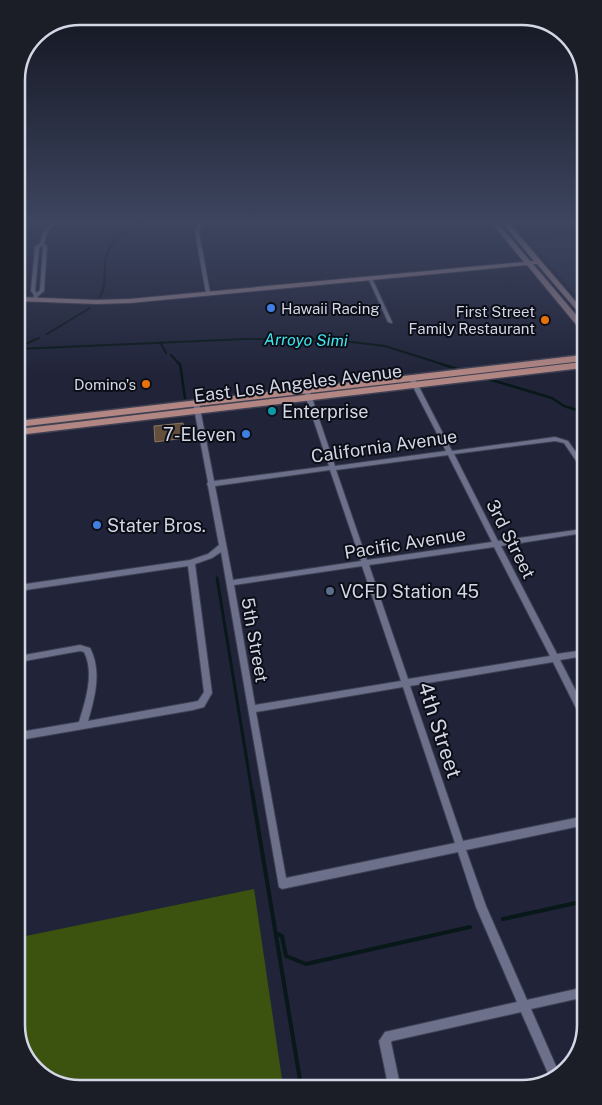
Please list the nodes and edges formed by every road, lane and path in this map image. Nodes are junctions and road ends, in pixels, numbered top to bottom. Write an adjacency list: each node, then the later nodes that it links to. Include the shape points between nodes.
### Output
1 (35, 273): 9 (street, via 33,291)
2 (43, 273): 9 (street, via 42,291)
3 (204, 273): 8 (street)
4 (427, 273): 7 (street)
5 (536, 273): 12 (street)
6 (548, 273): 11 (street)
7 (370, 278): 8 (street); 13 (street)
8 (208, 293): 9 (street, via 116,302)
9 (36, 297): 10 (street)
10 (25, 298)
11 (577, 307)
12 (577, 320)
13 (390, 322)
14 (577, 359): 16 (main road, East Los Angeles Avenue)
15 (577, 365): 16 (main road, East Los Angeles Avenue)
16 (525, 368): 17 (main road, East Los Angeles Avenue, via 438,374); 17 (main road, East Los Angeles Avenue, via 456,381)
17 (414, 381): 18 (main road, East Los Angeles Avenue); 22 (street, 3rd Street)
18 (307, 394): 19 (main road, East Los Angeles Avenue); 24 (street, 4th Street)
19 (197, 407): 20 (main road, East Los Angeles Avenue); 21 (main road, East Los Angeles Avenue); 25 (street, 5th Street)
20 (25, 423)
21 (25, 431)
22 (451, 453): 23 (street, California Avenue, via 562,439); 24 (street, California Avenue); 27 (street, 3rd Street)
23 (577, 458)
24 (333, 468): 25 (street, California Avenue); 30 (street, 4th Street)
25 (210, 484): 28 (street, 5th Street)
26 (577, 532): 27 (street, Pacific Avenue)
27 (497, 544): 30 (street, Pacific Avenue); 35 (street, 3rd Street)
28 (222, 547): 29 (street); 31 (street, 5th Street)
29 (191, 563): 32 (street); 39 (street, via 208,693 205,700 193,706)
30 (364, 564): 31 (street, Pacific Avenue); 36 (street, 4th Street)
31 (230, 583): 38 (street, 5th Street)
32 (25, 587)
33 (577, 654): 35 (street)
34 (25, 658): 39 (street, via 80,648 87,650 93,664)
35 (554, 658): 36 (street); 37 (street, 3rd Street)
36 (405, 683): 38 (street); 42 (street, 4th Street)
37 (577, 702)
38 (252, 709): 42 (street, 5th Street, via 282,884)
39 (82, 725): 40 (street)
40 (25, 735)
41 (577, 822): 42 (street)
42 (459, 846): 44 (street, 4th Street)
43 (577, 994): 44 (street)
44 (522, 1006): 45 (street, 4th Street); 46 (street, via 388,1036 385,1049)
45 (552, 1071)
46 (393, 1080)

